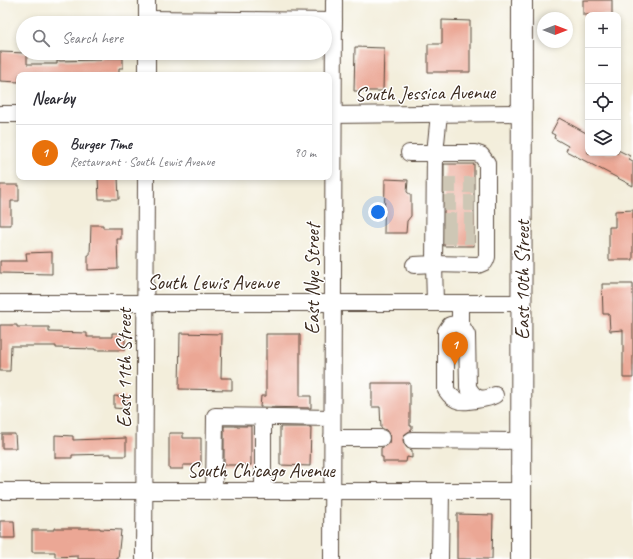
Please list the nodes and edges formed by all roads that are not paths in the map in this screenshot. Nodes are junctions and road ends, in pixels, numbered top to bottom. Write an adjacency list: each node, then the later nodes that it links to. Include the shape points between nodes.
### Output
1 (147, 0): 4 (street)
2 (334, 0): 5 (street, East Nye Street)
3 (522, 0): 9 (main road, East 10th Street)
4 (147, 16)
5 (334, 21): 8 (street, East Nye Street)
6 (147, 60): 7 (street)
7 (147, 72)
8 (332, 84)
9 (522, 113): 12 (street, South Jessica Avenue); 24 (main road, East 10th Street)
10 (0, 114): 11 (street)
11 (16, 114)
12 (439, 114): 13 (street, South Jessica Avenue); 15 (street)
13 (332, 115)
14 (409, 153): 15 (street)
15 (435, 153): 18 (street, via 437,229); 18 (street, via 475,153 481,155 487,163 481,185 481,229 485,262)
16 (146, 180): 20 (street, East 11th Street)
17 (332, 180): 25 (street, East Nye Street)
18 (434, 264): 19 (street); 22 (street)
19 (414, 265)
20 (146, 302): 21 (street, South Lewis Avenue); 25 (street, South Lewis Avenue); 38 (street, East 11th Street)
21 (0, 303)
22 (435, 303): 23 (street, South Lewis Avenue); 25 (street, South Lewis Avenue)
23 (460, 303): 24 (street, South Lewis Avenue); 26 (street)
24 (522, 303): 32 (main road, East 10th Street)
25 (333, 304): 28 (street, East Nye Street)
26 (460, 323): 26 (street, via 467,335 468,387 471,393 489,397 459,402 446,390 446,331 450,325)
27 (262, 417): 28 (street); 34 (street); 39 (street, via 215,416)
28 (332, 418): 29 (street, East Nye Street)
29 (332, 438): 30 (street); 35 (street, East Nye Street)
30 (381, 438)
31 (412, 440): 32 (street)
32 (522, 441): 37 (main road, East 10th Street)
33 (0, 491): 38 (street, South Chicago Avenue)
34 (263, 491): 35 (street, South Chicago Avenue); 39 (street, South Chicago Avenue)
35 (332, 491): 36 (street, South Chicago Avenue); 41 (street, East Nye Street)
36 (441, 491): 37 (street, South Chicago Avenue); 42 (street)
37 (521, 491): 43 (main road, East 10th Street)
38 (144, 492): 39 (street, South Chicago Avenue); 40 (street, East 11th Street)
39 (214, 492)
40 (144, 559)
41 (332, 559)
42 (440, 559)
43 (521, 559)

